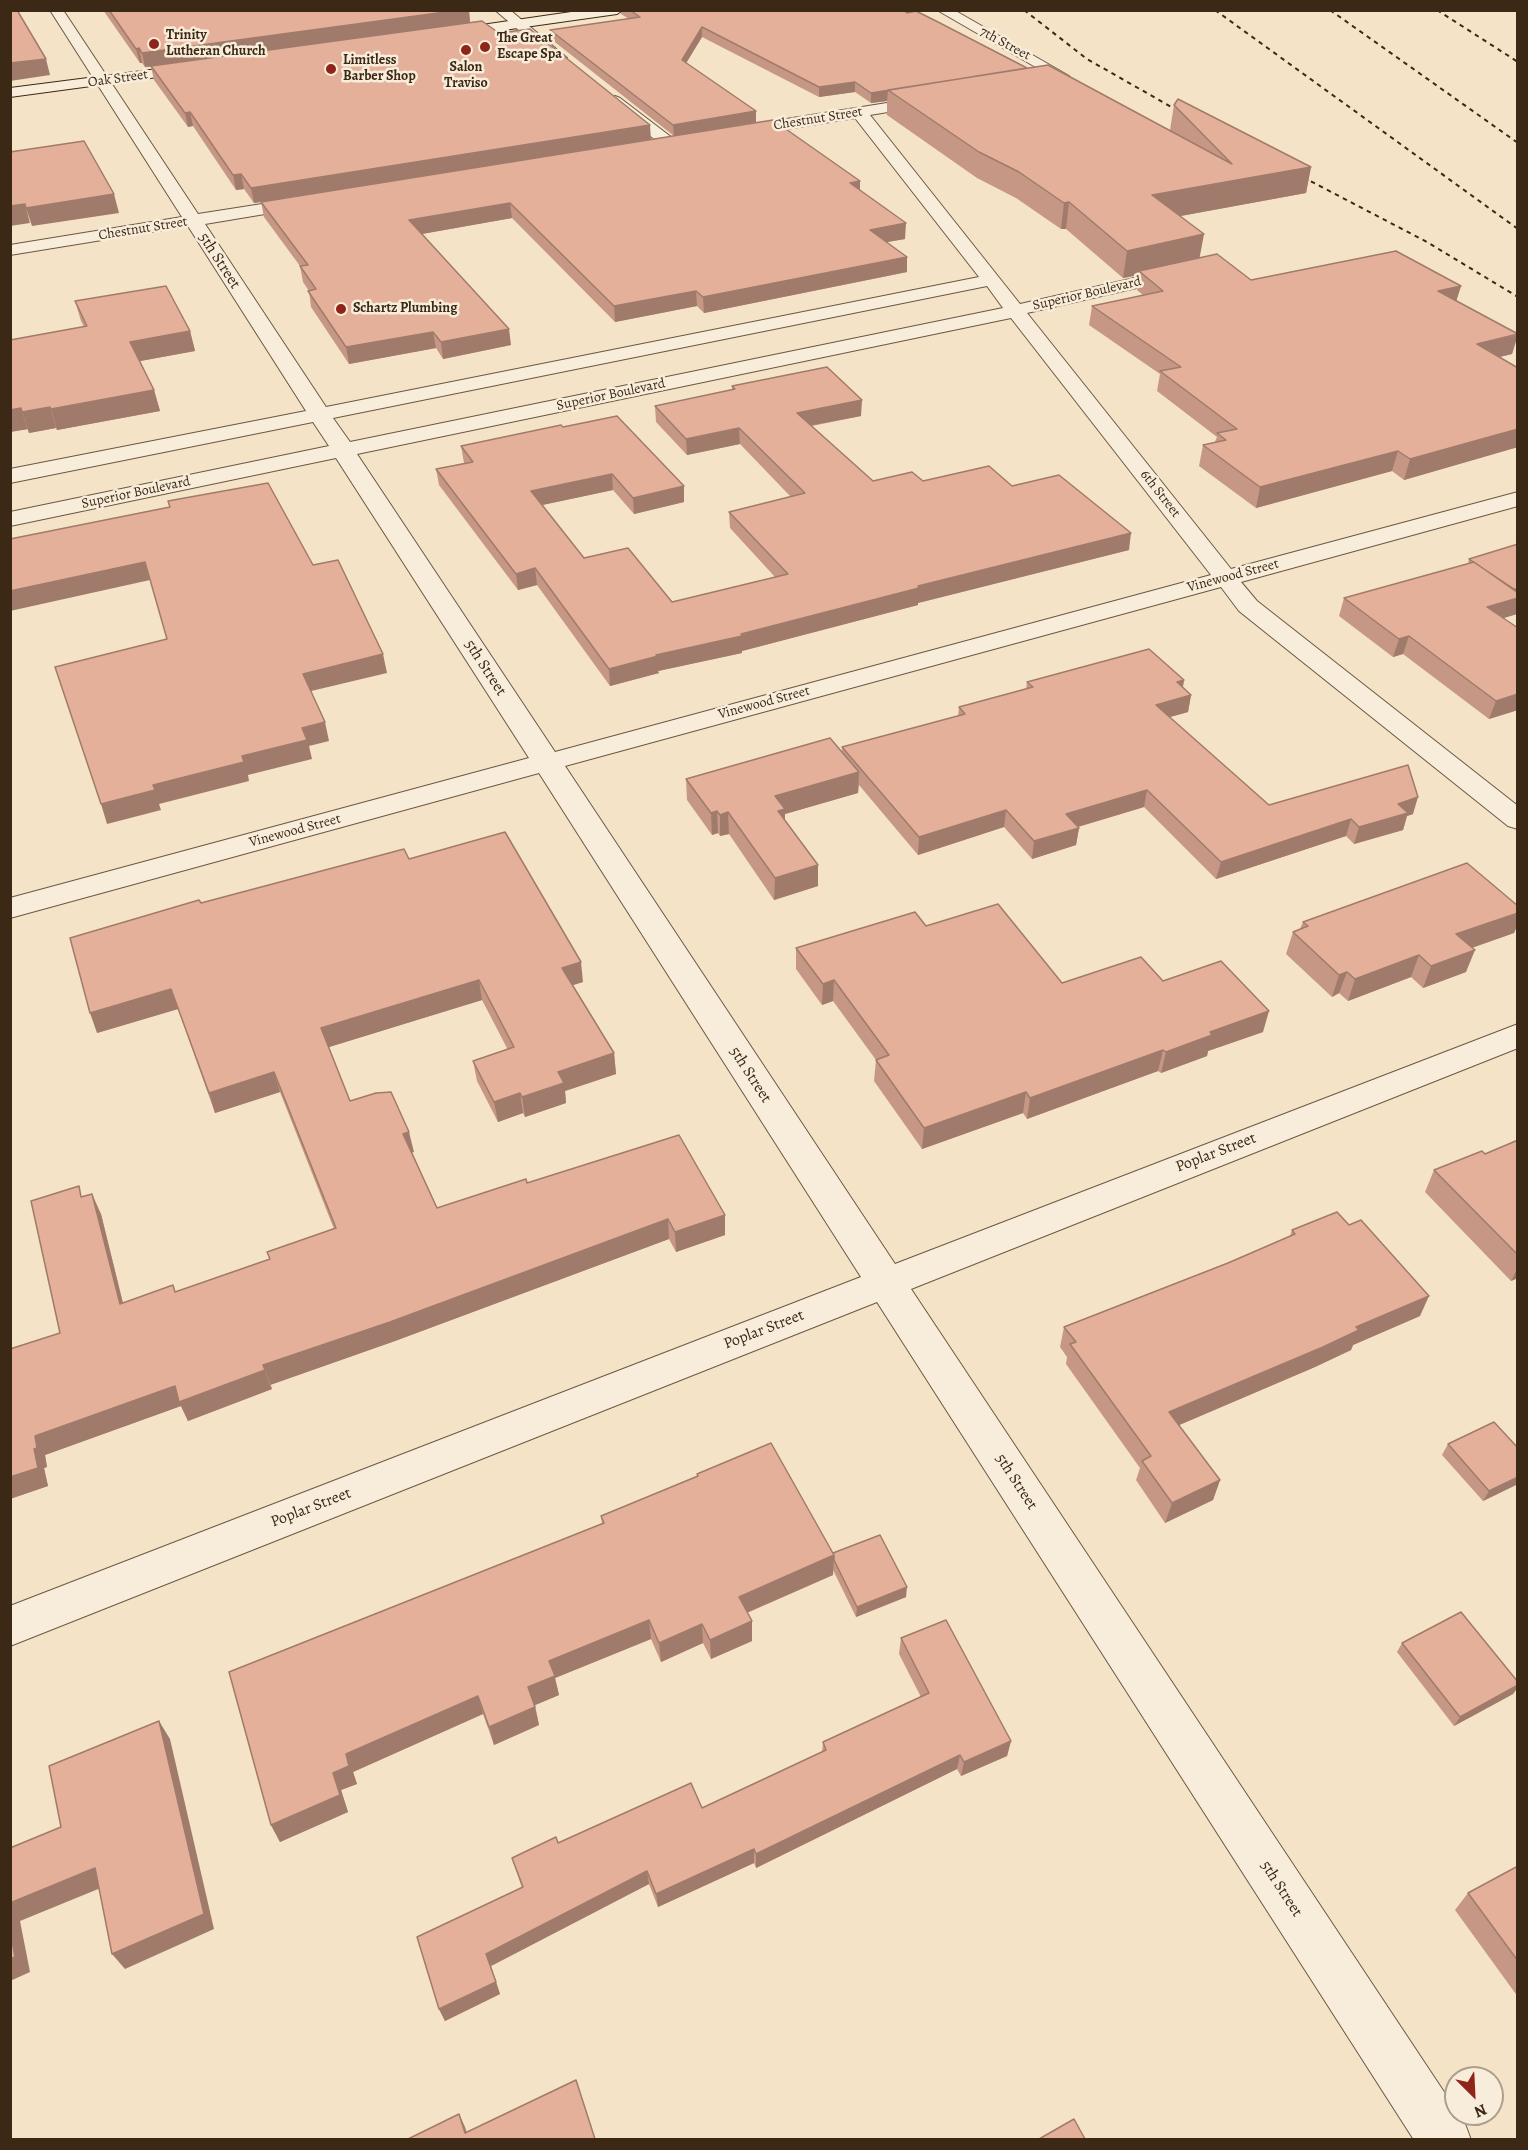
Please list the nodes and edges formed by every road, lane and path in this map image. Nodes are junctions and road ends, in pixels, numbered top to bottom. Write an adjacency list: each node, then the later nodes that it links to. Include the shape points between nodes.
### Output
1 (56, 10): 9 (street, 5th Street)
2 (501, 10): 5 (street)
3 (617, 10): 5 (street)
4 (943, 10): 10 (street, 7th Street, via 1062,75)
5 (518, 24): 6 (street); 7 (street)
6 (435, 35)
7 (570, 65)
8 (213, 66): 9 (street, Oak Street)
9 (102, 81): 11 (street, Oak Street); 18 (street, 5th Street)
10 (1024, 85)
11 (10, 93)
12 (606, 94): 16 (street, via 674,142)
13 (942, 99): 14 (street, Chestnut Street)
14 (859, 112): 15 (street, Chestnut Street); 21 (street, 6th Street)
15 (725, 134)
16 (645, 147)
17 (326, 199): 18 (street, Chestnut Street)
18 (193, 220): 19 (street, Chestnut Street); 23 (street, 5th Street)
19 (10, 250)
20 (1201, 268): 22 (street, Superior Boulevard)
21 (990, 280): 22 (street, 6th Street); 23 (street)
22 (1015, 311): 24 (street, Superior Boulevard); 28 (street, 6th Street)
23 (320, 413): 24 (street, 5th Street); 25 (street)
24 (344, 450): 27 (street, Superior Boulevard); 29 (street, 5th Street)
25 (10, 476)
26 (1518, 499): 28 (street, Vinewood Street)
27 (10, 519)
28 (1226, 578): 29 (street, Vinewood Street); 30 (street, 6th Street, via 1253,609)
29 (547, 762): 31 (street, Vinewood Street); 33 (street, 5th Street)
30 (1518, 820)
31 (10, 908)
32 (1518, 1035): 33 (street, Poplar Street)
33 (886, 1282): 34 (street, Poplar Street); 35 (street, 5th Street)
34 (10, 1626)
35 (1445, 2139)

